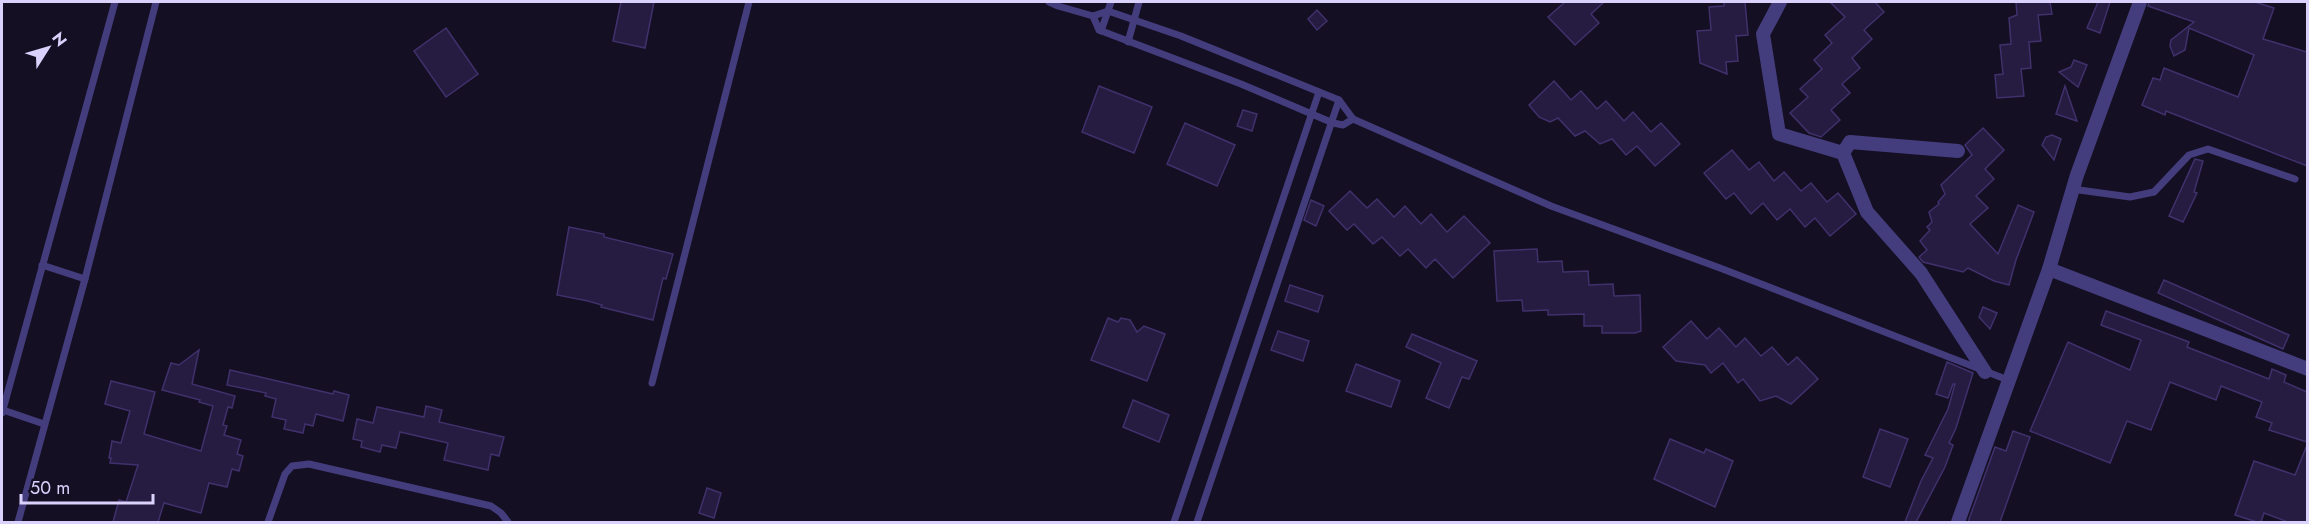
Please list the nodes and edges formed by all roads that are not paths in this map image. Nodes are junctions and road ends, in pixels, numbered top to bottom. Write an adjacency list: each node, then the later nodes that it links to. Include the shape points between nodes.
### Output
1 (115, 2): 23 (lane)
2 (156, 2): 25 (lane)
3 (749, 2): 29 (lane)
4 (1049, 2): 10 (lane)
5 (1111, 2): 9 (lane)
6 (1139, 2): 11 (lane)
7 (1779, 2): 20 (street, via 1763,34 1779,134)
8 (2140, 2): 22 (street)
9 (1108, 11): 10 (lane); 11 (lane); 12 (lane)
10 (1093, 16): 12 (lane)
11 (1135, 18): 13 (lane); 14 (lane)
12 (1101, 31): 13 (lane)
13 (1128, 42): 16 (lane)
14 (1319, 92): 15 (lane); 16 (lane)
15 (1339, 100): 17 (lane); 18 (lane)
16 (1312, 115): 18 (lane); 35 (lane)
17 (1353, 119): 18 (lane); 27 (lane, via 1551,206)
18 (1333, 123): 36 (lane)
19 (1958, 151): 20 (street, via 1850,142)
20 (1843, 153): 27 (street, via 1868,212 1922,273)
21 (2295, 178): 22 (lane, via 2208,149 2189,155 2154,192 2130,197)
22 (2072, 189): 24 (street)
23 (42, 265): 25 (lane); 30 (lane)
24 (2049, 268): 26 (street); 28 (street)
25 (85, 279): 31 (lane)
26 (2307, 369)
27 (1985, 372): 28 (lane)
28 (2008, 380): 37 (street)
29 (652, 383)
30 (2, 412): 31 (lane)
31 (44, 424): 32 (lane)
32 (18, 522)
33 (268, 522): 34 (lane, via 285,474 292,466 309,464 491,506)
34 (508, 522)
35 (1174, 522)
36 (1197, 522)
37 (1958, 522)

